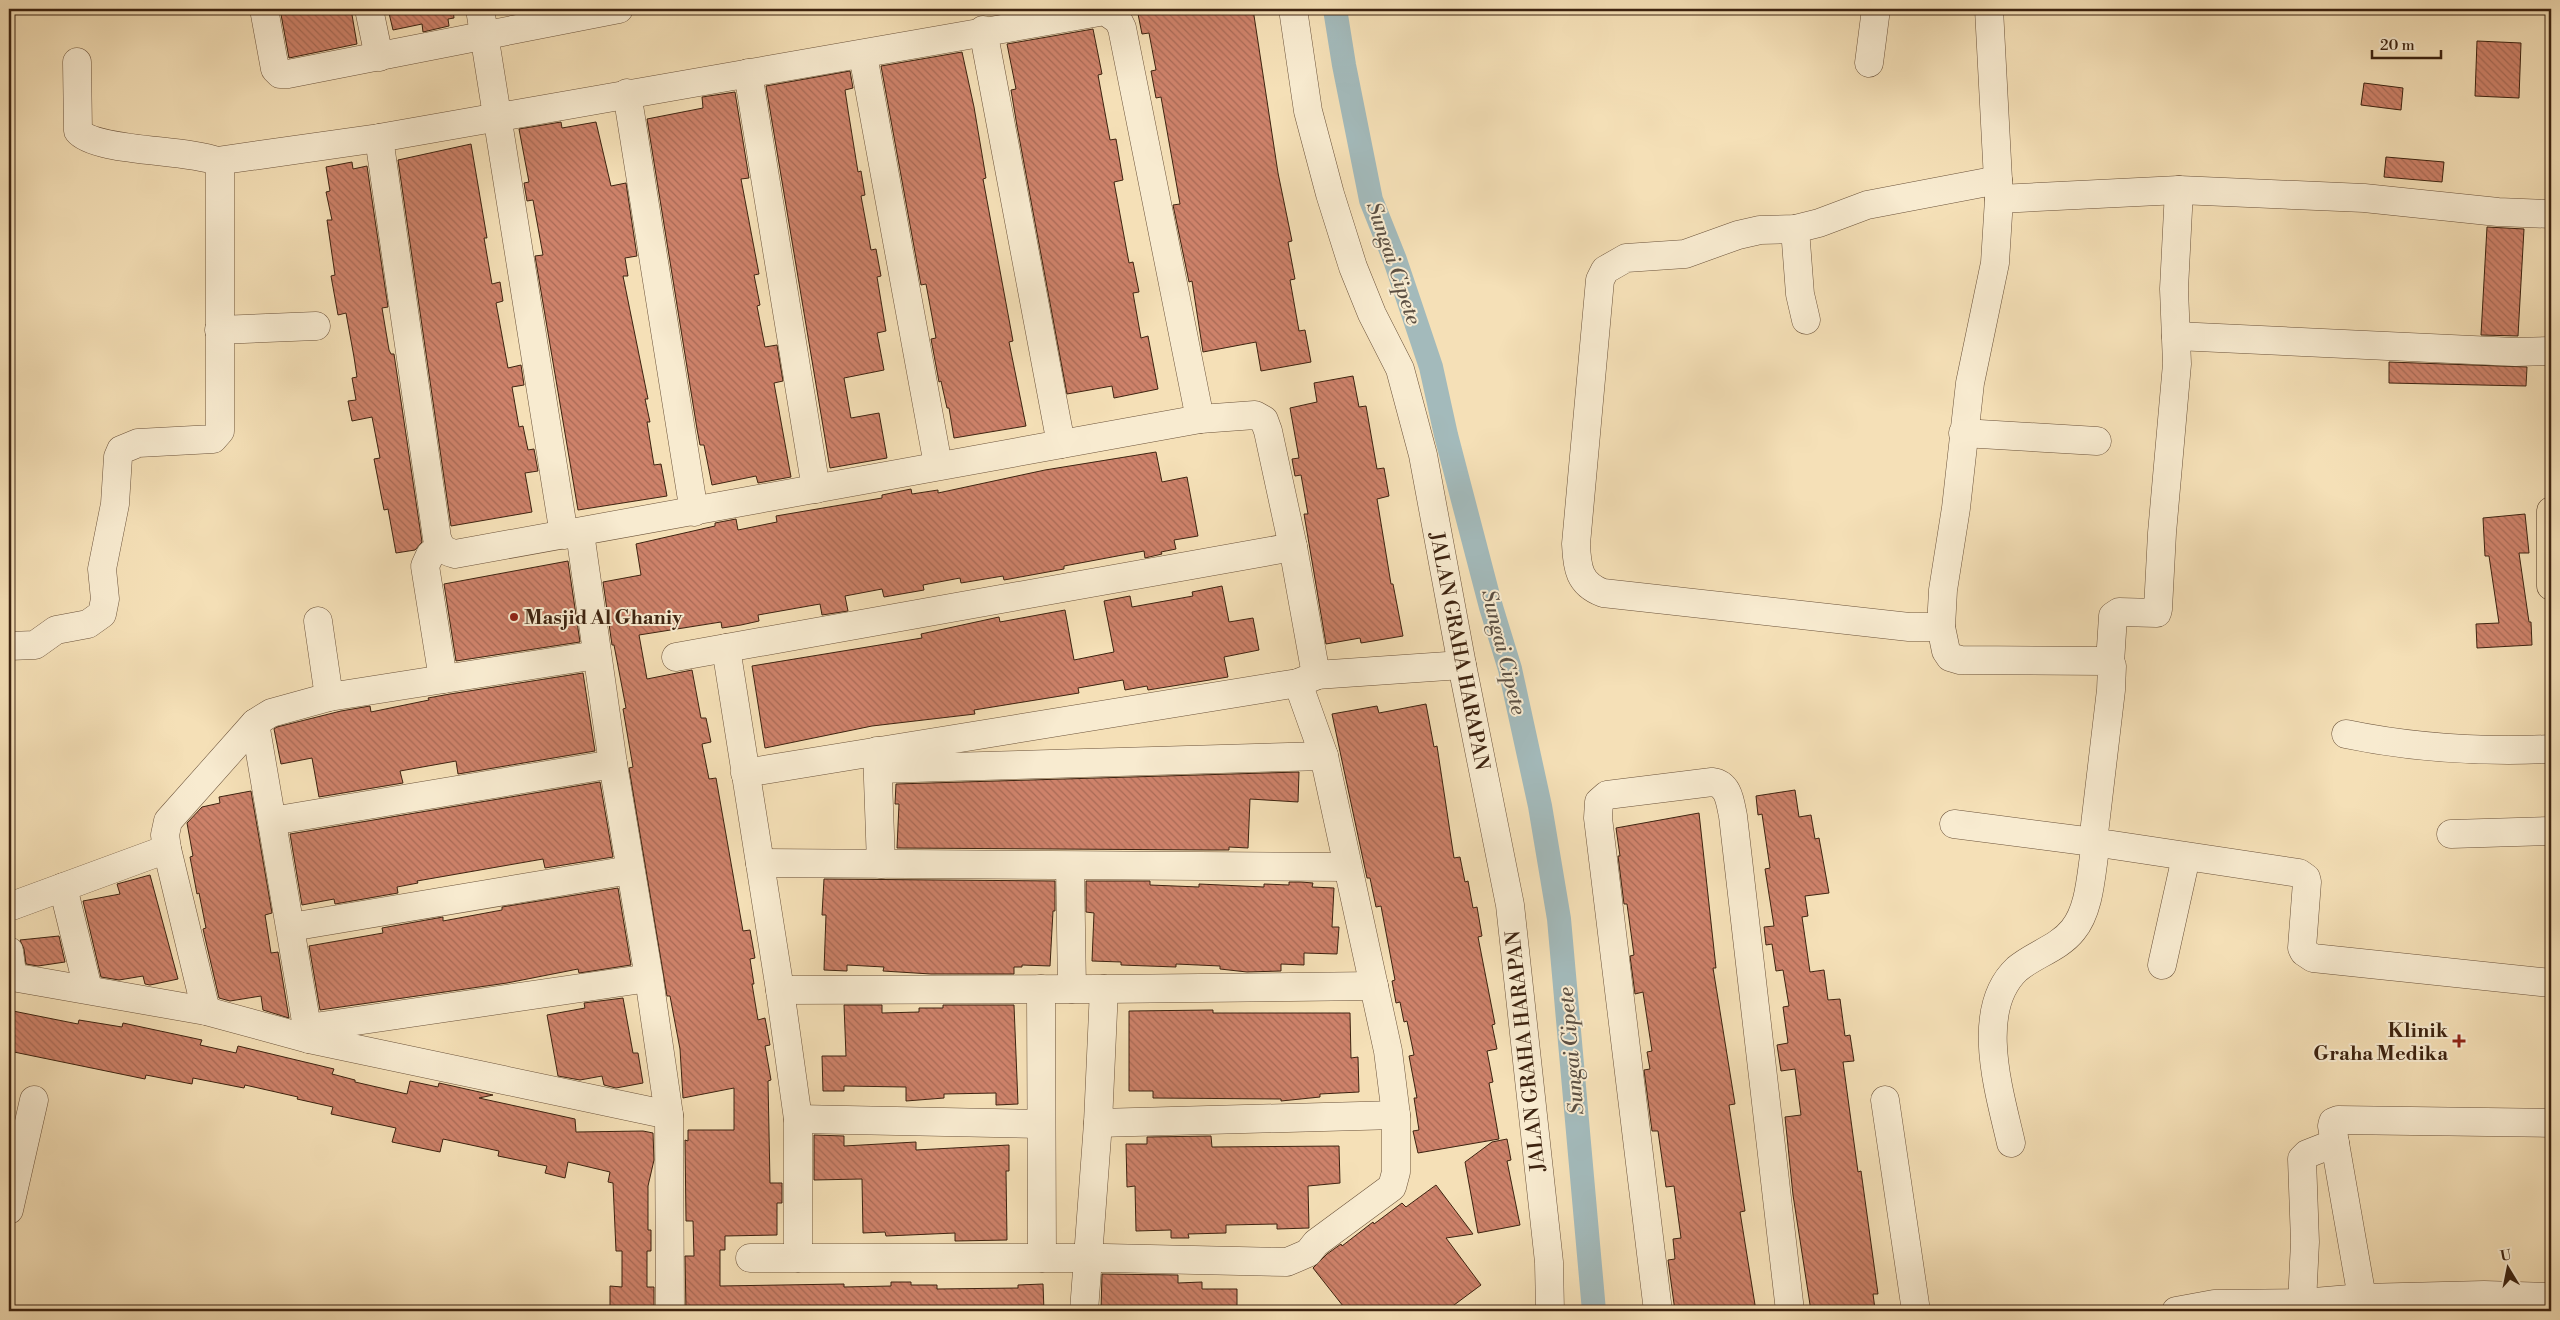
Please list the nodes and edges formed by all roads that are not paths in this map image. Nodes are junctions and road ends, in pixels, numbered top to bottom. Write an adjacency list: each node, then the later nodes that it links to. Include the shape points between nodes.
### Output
1 (264, 9): 11 (street, via 275,69 280,74)
2 (369, 9): 11 (street)
3 (619, 9): 7 (street)
4 (1293, 9): 47 (street, JALAN GRAHA HARAPAN, via 1308,111 1330,194 1353,267 1400,369 1423,455)
5 (1876, 9): 13 (street)
6 (1989, 9): 19 (street)
7 (587, 12): 8 (street)
8 (482, 22): 11 (street); 16 (street)
9 (983, 30): 10 (street); 28 (street, via 1105,11 1118,20); 31 (street)
10 (863, 55): 14 (street); 32 (street)
11 (379, 56)
12 (78, 62): 18 (street, via 78,131 83,137 107,144 201,155)
13 (1869, 63)
14 (748, 73): 15 (street); 33 (street)
15 (627, 93): 16 (street); 35 (street)
16 (498, 117): 17 (street); 36 (street)
17 (379, 138): 18 (street); 38 (street)
18 (217, 161): 25 (street, via 220,172)
19 (1999, 189): 20 (street); 22 (street, via 1867,205); 29 (street, via 1995,263 1970,383)
20 (2179, 190): 21 (street, via 2364,198 2498,212); 26 (street, via 2174,289)
21 (2551, 214)
22 (1795, 229): 23 (street, via 1800,294); 41 (street, via 1760,230 1685,254 1626,258 1605,270 1600,280 1576,544 1577,564 1591,588 1603,593 1909,627)
23 (1806, 320)
24 (316, 326): 25 (street)
25 (219, 330): 42 (street, via 219,434 206,440 138,443 126,447 118,457 115,504 102,569 105,599 102,614 88,624 56,630 35,645)
26 (2176, 336): 27 (street); 46 (street, via 2177,364 2158,609 2157,613 2119,612 2113,616)
27 (2551, 351)
28 (1200, 419): 31 (street); 37 (street, via 1256,415 1264,420)
29 (1963, 434): 30 (street); 41 (street)
30 (2096, 441)
31 (1060, 444): 32 (street)
32 (938, 465): 33 (street)
33 (816, 489): 35 (street)
34 (2551, 511): 39 (main road)
35 (694, 512): 36 (street)
36 (572, 534): 38 (street, via 455,554); 44 (street)
37 (1294, 547): 43 (street); 49 (street)
38 (440, 548): 48 (street, via 430,555 425,566)
39 (2551, 586)
40 (318, 622): 50 (street)
41 (1941, 627): 46 (street, via 1946,652 1960,660)
42 (9, 646)
43 (726, 648): 45 (street); 57 (street)
44 (597, 655): 48 (street); 56 (street)
45 (676, 657)
46 (2110, 663): 62 (street, via 2111,690)
47 (1462, 666): 49 (street); 106 (street, JALAN GRAHA HARAPAN, via 1510,905 1548,1262)
48 (443, 679): 50 (street)
49 (1307, 679): 54 (street); 55 (street)
50 (329, 697): 51 (street, via 284,708)
51 (255, 723): 58 (street); 63 (street, via 168,821 165,835)
52 (2346, 734): 53 (street, via 2388,743 2433,747 2506,751)
53 (2551, 749)
54 (1324, 756): 55 (street); 68 (street)
55 (878, 759): 57 (street); 66 (street)
56 (613, 764): 58 (street); 69 (street)
57 (745, 773): 65 (street)
58 (272, 821): 72 (street)
59 (1954, 824): 62 (street)
60 (2551, 831): 61 (street)
61 (2451, 834)
62 (2095, 843): 64 (street); 93 (street, via 2084,907 2073,931 2017,970 2002,993 1994,1017 1993,1064)
63 (167, 850): 70 (street); 83 (street)
64 (2186, 857): 74 (street); 76 (street, via 2303,875 2307,882 2302,948 2313,958)
65 (760, 863): 66 (street); 82 (street)
66 (882, 864): 67 (street)
67 (1070, 866): 68 (street); 80 (street)
68 (1347, 867): 77 (street)
69 (630, 870): 72 (street); 75 (street)
70 (63, 887): 71 (street); 78 (street)
71 (9, 906)
72 (290, 927): 84 (street)
73 (9, 951): 78 (street, via 14,977)
74 (2162, 965)
75 (649, 978): 84 (street); 87 (street)
76 (2551, 983)
77 (1374, 986): 81 (street); 88 (street, via 1388,1051)
78 (88, 989): 83 (street)
79 (1041, 989): 80 (street); 82 (street); 92 (street)
80 (1072, 989): 81 (street)
81 (1104, 989): 90 (street)
82 (780, 990): 89 (street)
83 (206, 1011): 84 (street)
84 (308, 1033): 87 (street)
85 (34, 1100): 95 (street)
86 (1886, 1100): 109 (street)
87 (668, 1115): 104 (street)
88 (1396, 1115): 90 (street); 99 (street, via 1396,1172 1392,1187 1316,1243 1308,1253 1277,1262)
89 (798, 1119): 92 (street); 97 (street)
90 (1098, 1123): 99 (street)
91 (2551, 1123): 94 (street, via 2338,1120 2332,1126)
92 (1041, 1124): 98 (street)
93 (2011, 1143)
94 (2335, 1143): 101 (street, via 2302,1159 2305,1242); 102 (street)
95 (9, 1210)
96 (750, 1258): 97 (street)
97 (798, 1258): 98 (street)
98 (1042, 1258): 99 (street)
99 (1089, 1259): 105 (street)
100 (2551, 1297): 102 (street, via 2484,1295)
101 (2302, 1302): 102 (street); 103 (street)
102 (2353, 1303)
103 (2215, 1308): 110 (street)
104 (670, 1311)
105 (1084, 1311)
106 (1550, 1311)
107 (1658, 1311): 108 (street, via 1598,818 1600,802 1607,796 1712,782 1726,790 1733,816)
108 (1790, 1311)
109 (1916, 1311)
110 (2176, 1311)

